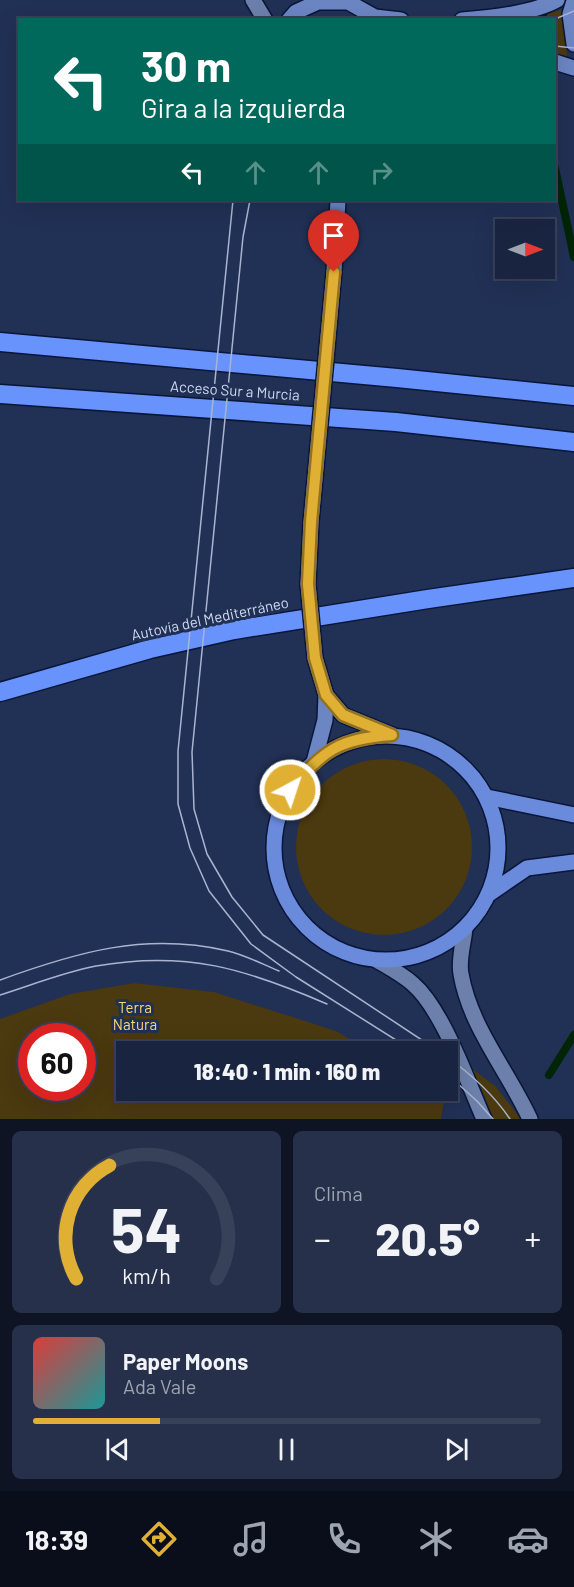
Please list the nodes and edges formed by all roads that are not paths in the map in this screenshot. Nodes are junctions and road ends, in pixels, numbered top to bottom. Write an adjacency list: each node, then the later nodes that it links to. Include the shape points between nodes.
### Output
1 (254, 0): 5 (street)
2 (557, 0): 8 (main road, via 547,6)
3 (314, 1): 6 (main road); 7 (main road, via 348,3)
4 (574, 1): 9 (main road, via 570,14)
5 (264, 18)
6 (291, 18)
7 (376, 18)
8 (486, 18)
9 (574, 44)
10 (556, 62): 11 (main road)
11 (574, 68)
12 (338, 201): 19 (main road, bridge, via 308,584 315,658)
13 (0, 342): 15 (highway)
14 (0, 394): 16 (highway, Acceso Sur a Murcia, via 332,416)
15 (574, 396)
16 (574, 442)
17 (574, 578): 18 (highway, Autovía del Mediterráneo, via 234,630 150,649)
18 (0, 692)
19 (326, 695): 20 (main road, via 343,715); 21 (main road, via 325,720)
20 (392, 735): 21 (main road, via 364,737 337,746); 22 (main road, via 421,741 448,753 470,773)
21 (314, 762): 27 (main road, via 290,790 280,811 274,855 278,878 292,909 315,935 355,957)
22 (486, 797): 23 (main road); 25 (main road, via 497,829 498,862)
23 (574, 815)
24 (574, 862): 25 (main road, via 527,868)
25 (489, 894): 26 (main road)
26 (465, 928): 27 (main road, via 440,947 410,958); 29 (street, via 460,972 469,1001)
27 (378, 961): 28 (street, via 413,983 428,1000)
28 (484, 1119)
29 (530, 1119)

